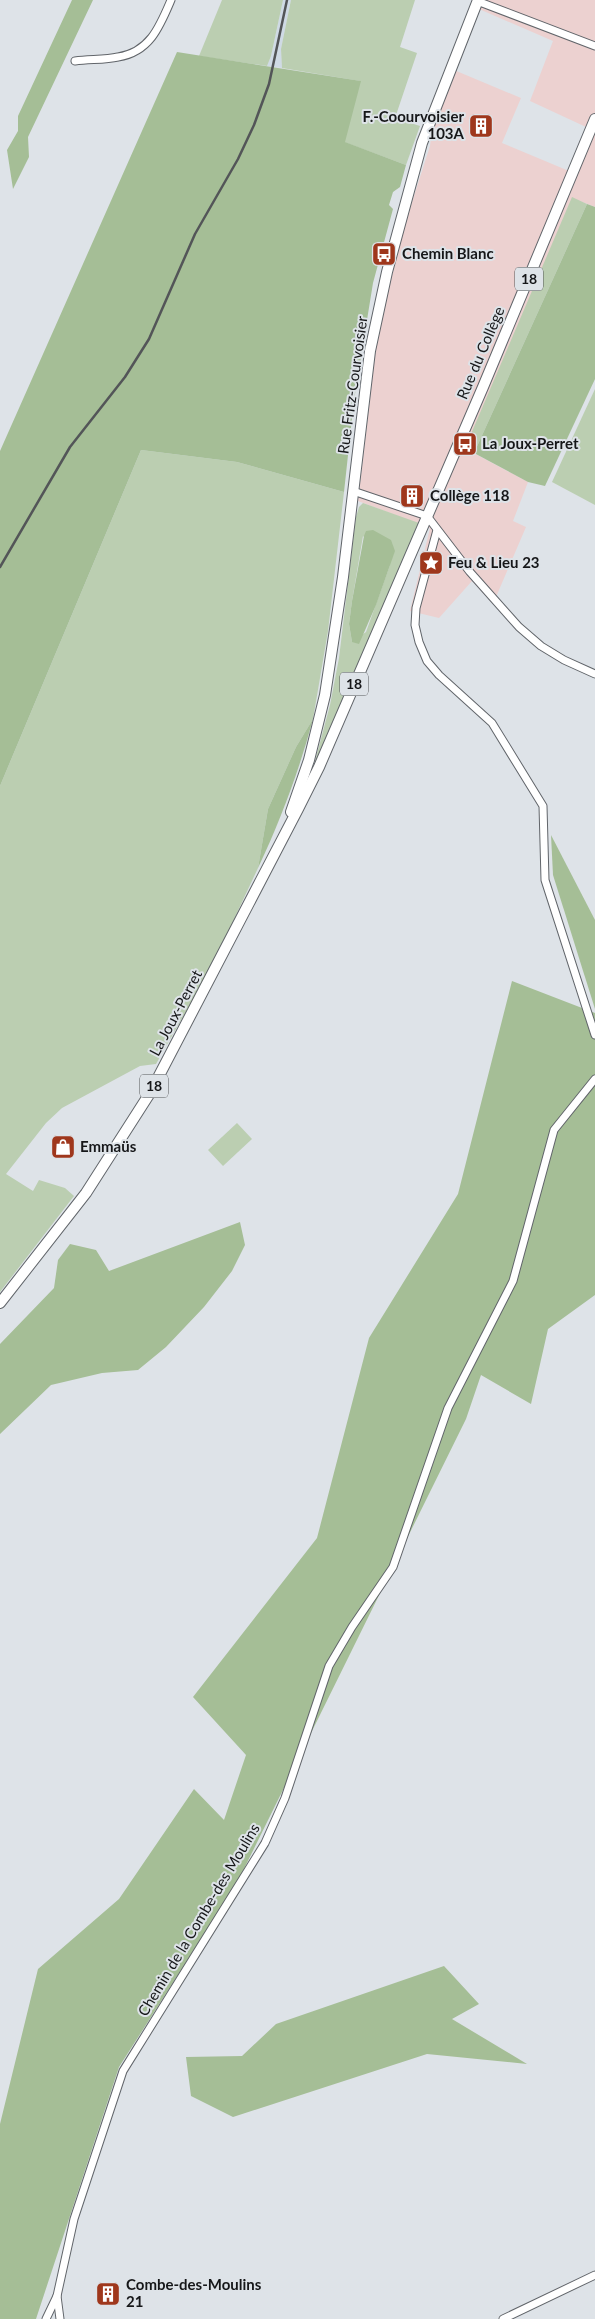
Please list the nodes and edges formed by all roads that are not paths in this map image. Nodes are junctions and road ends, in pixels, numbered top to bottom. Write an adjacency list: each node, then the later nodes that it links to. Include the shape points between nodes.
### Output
1 (172, 0): 4 (street, via 155,34 133,54)
2 (478, 0): 3 (street); 6 (main road, Rue Fritz-Courvoisier / 18, via 422,143 403,208 370,352)
3 (595, 46)
4 (75, 61)
5 (595, 118): 7 (main road, Rue du Collège / 18)
6 (353, 491): 7 (street); 10 (main road, La Joux-Perret / 18, via 325,695 309,760)
7 (426, 516): 8 (street); 10 (main road, La Joux-Perret / 18, via 319,767)
8 (437, 530): 9 (street, via 519,627 541,646); 11 (street, via 416,608 419,642 427,661 439,675 492,723 543,806 545,880)
9 (595, 674)
10 (276, 850): 13 (main road, La Joux-Perret / 18, via 170,1058 125,1134 62,1225)
11 (595, 1035)
12 (595, 1080): 15 (street, Chemin de la Combe-des Moulins, via 554,1130 513,1281 448,1408 393,1567 329,1666 285,1798 265,1843 123,2071 74,2219)
13 (0, 1303)
14 (595, 2275): 18 (street)
15 (57, 2296): 16 (street); 17 (street, Chemin de la Combe-des Moulins)
16 (46, 2319)
17 (60, 2319)
18 (503, 2319)

